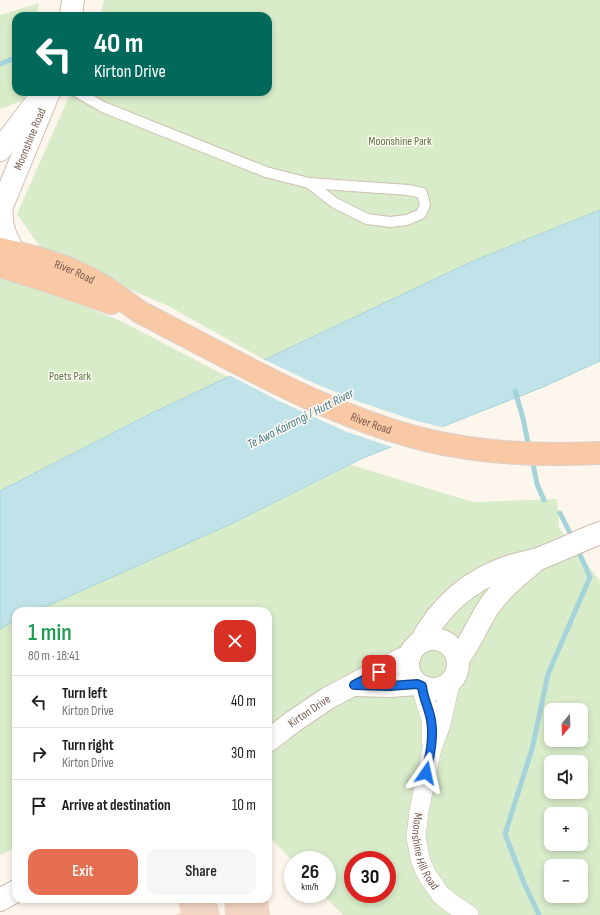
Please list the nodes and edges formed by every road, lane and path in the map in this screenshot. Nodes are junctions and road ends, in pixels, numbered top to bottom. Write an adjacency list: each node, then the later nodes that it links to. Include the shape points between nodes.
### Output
1 (73, 0): 2 (street)
2 (72, 12)
3 (41, 96): 6 (street, Moonshine Road)
4 (47, 96): 8 (street, Moonshine Road, via 2,206 0,223)
5 (84, 96): 7 (lane, via 103,107 266,172)
6 (0, 150)
7 (309, 183): 7 (lane, via 335,202 367,219 390,222 407,220 421,214 425,205 422,193 408,190)
8 (5, 256): 9 (highway, River Road, via 63,267 81,275 160,322 303,395 368,422 427,440 485,450 549,455)
9 (591, 453)
10 (598, 534): 11 (street)
11 (545, 556): 12 (street, via 510,566 477,581 463,591 439,612); 13 (street, via 504,588 489,607)
12 (415, 650): 13 (street, via 427,640 435,639 443,641 453,649); 15 (street, Kirton Drive); 16 (street, via 408,663 409,670)
13 (458, 660): 14 (street, via 458,668)
14 (450, 683): 16 (street, via 436,689); 18 (street, Moonshine Hill Road, via 441,724)
15 (354, 685): 16 (street, Kirton Drive); 17 (street, Kirton Drive, via 328,698)
16 (419, 685): 18 (street, Moonshine Hill Road, via 431,721)
17 (272, 738)
18 (432, 748): 21 (street, Moonshine Hill Road, via 419,811 416,837 418,850 427,875 441,894)
19 (12, 893): 20 (street)
20 (0, 900)
21 (469, 915)

